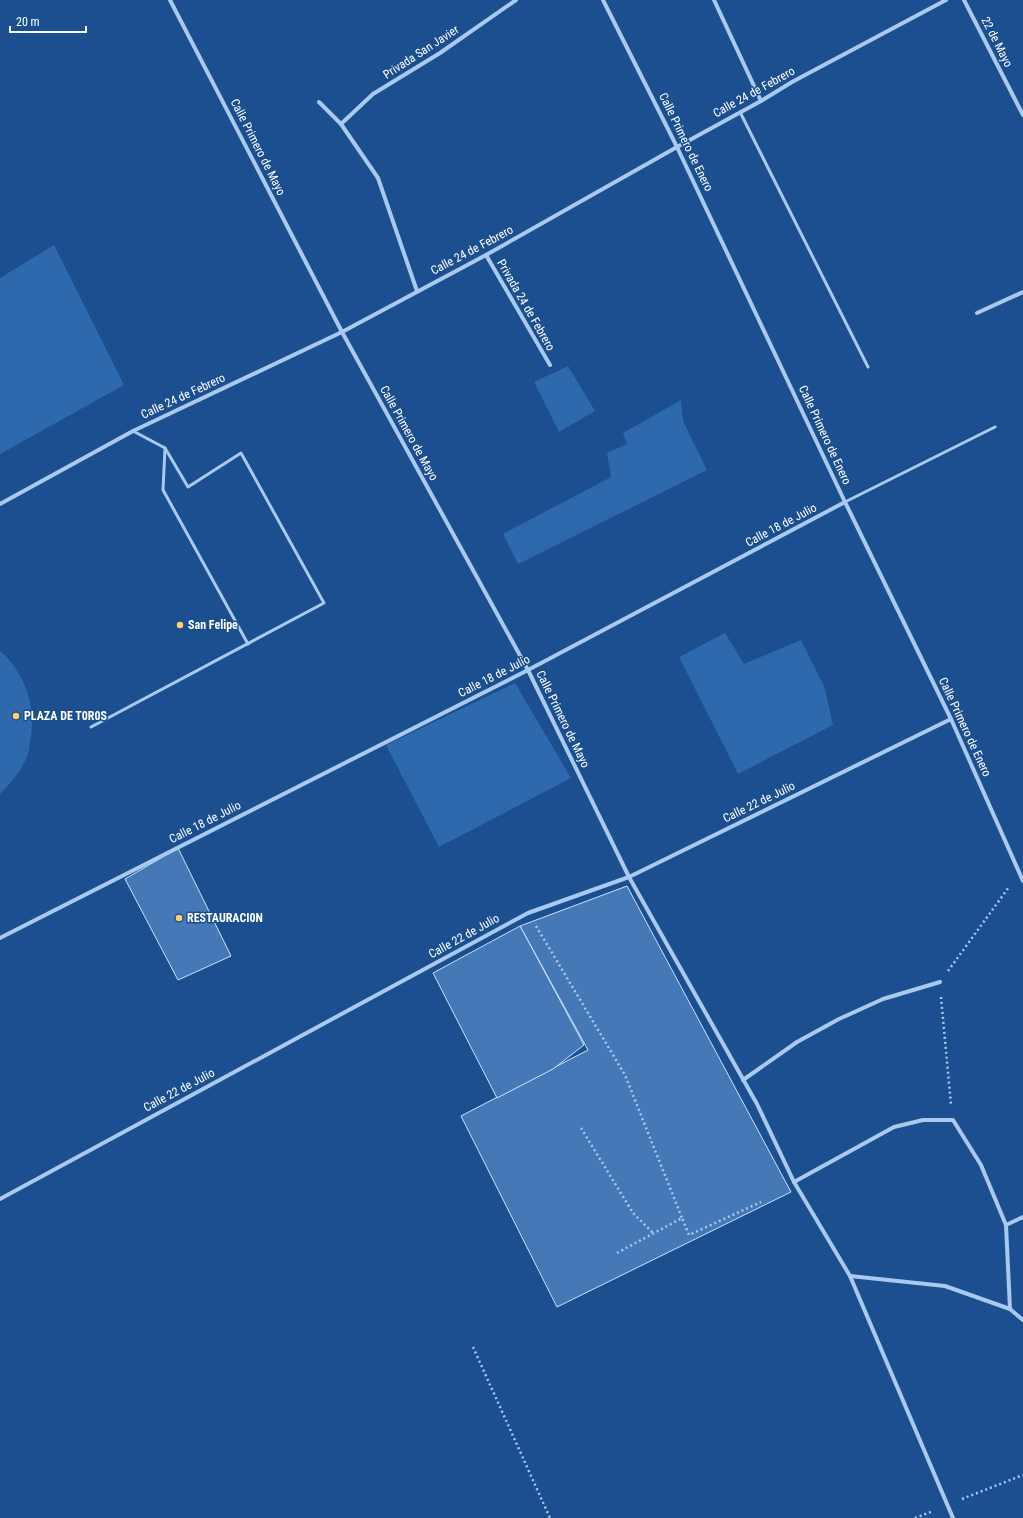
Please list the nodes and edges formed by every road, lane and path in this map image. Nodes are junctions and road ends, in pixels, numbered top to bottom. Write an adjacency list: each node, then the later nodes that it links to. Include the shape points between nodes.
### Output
1 (170, 0): 17 (street, Calle Primero de Mayo)
2 (516, 0): 11 (street, Privada San Javier, via 440,53 372,94)
3 (603, 0): 12 (street, Calle Primero de Enero)
4 (714, 0): 7 (street)
5 (946, 0): 7 (street, Calle 24 de Febrero)
6 (964, 0): 10 (street, 22 de Mayo)
7 (761, 101): 9 (street, Calle 24 de Febrero)
8 (319, 102): 11 (street)
9 (740, 112): 12 (street, Calle 24 de Febrero); 19 (lane)
10 (1023, 115)
11 (341, 124): 14 (street, via 378,178)
12 (677, 146): 13 (street, Calle 24 de Febrero); 23 (street, Calle Primero de Enero)
13 (486, 255): 14 (street, Calle 24 de Febrero); 18 (street, Privada 24 de Febrero)
14 (418, 291): 17 (street, Calle 24 de Febrero)
15 (1023, 292): 16 (street)
16 (977, 313)
17 (342, 332): 21 (street, Calle 24 de Febrero); 26 (street, Calle Primero de Mayo)
18 (550, 365)
19 (868, 367)
20 (995, 427): 23 (lane, Calle 18 de Julio)
21 (132, 431): 22 (lane); 24 (street, Calle 24 de Febrero)
22 (165, 448): 25 (lane, via 163,490); 25 (lane, via 188,487 241,453 324,603)
23 (845, 502): 26 (street, Calle 18 de Julio); 27 (street, Calle Primero de Enero)
24 (0, 504)
25 (248, 644): 28 (lane)
26 (528, 670): 30 (street, Calle Primero de Mayo); 33 (street, Calle 18 de Julio)
27 (951, 719): 29 (street, Calle Primero de Enero); 30 (street, Calle 22 de Julio)
28 (91, 727)
29 (1019, 873): 31 (street, Calle Primero de Enero); 34 (path)
30 (629, 877): 32 (street, Calle 22 de Julio); 35 (street, Calle Primero de Mayo)
31 (1023, 881)
32 (528, 913): 39 (street, Calle 22 de Julio); 42 (path, via 625,1075)
33 (0, 938)
34 (940, 982): 35 (street, via 883,999 839,1019 797,1042); 36 (path)
35 (743, 1080): 38 (street, Calle Primero de Mayo)
36 (953, 1120): 38 (street, via 923,1120 894,1127); 43 (street, via 981,1165)
37 (581, 1128): 44 (path, via 633,1213)
38 (794, 1182): 46 (street, Calle Primero de Mayo)
39 (0, 1199)
40 (761, 1202): 42 (path, via 689,1235)
41 (1023, 1217): 43 (street)
42 (682, 1218): 44 (path)
43 (1006, 1225): 47 (street)
44 (654, 1234): 45 (path)
45 (617, 1253)
46 (850, 1276): 47 (street, via 945,1286); 51 (street, Calle Primero de Mayo)
47 (1010, 1310): 48 (street)
48 (1023, 1320)
49 (473, 1347): 52 (path)
50 (1023, 1475): 51 (path)
51 (948, 1505): 53 (path); 54 (street, Calle Primero de Mayo)
52 (550, 1518)
53 (915, 1518)
54 (953, 1518)

